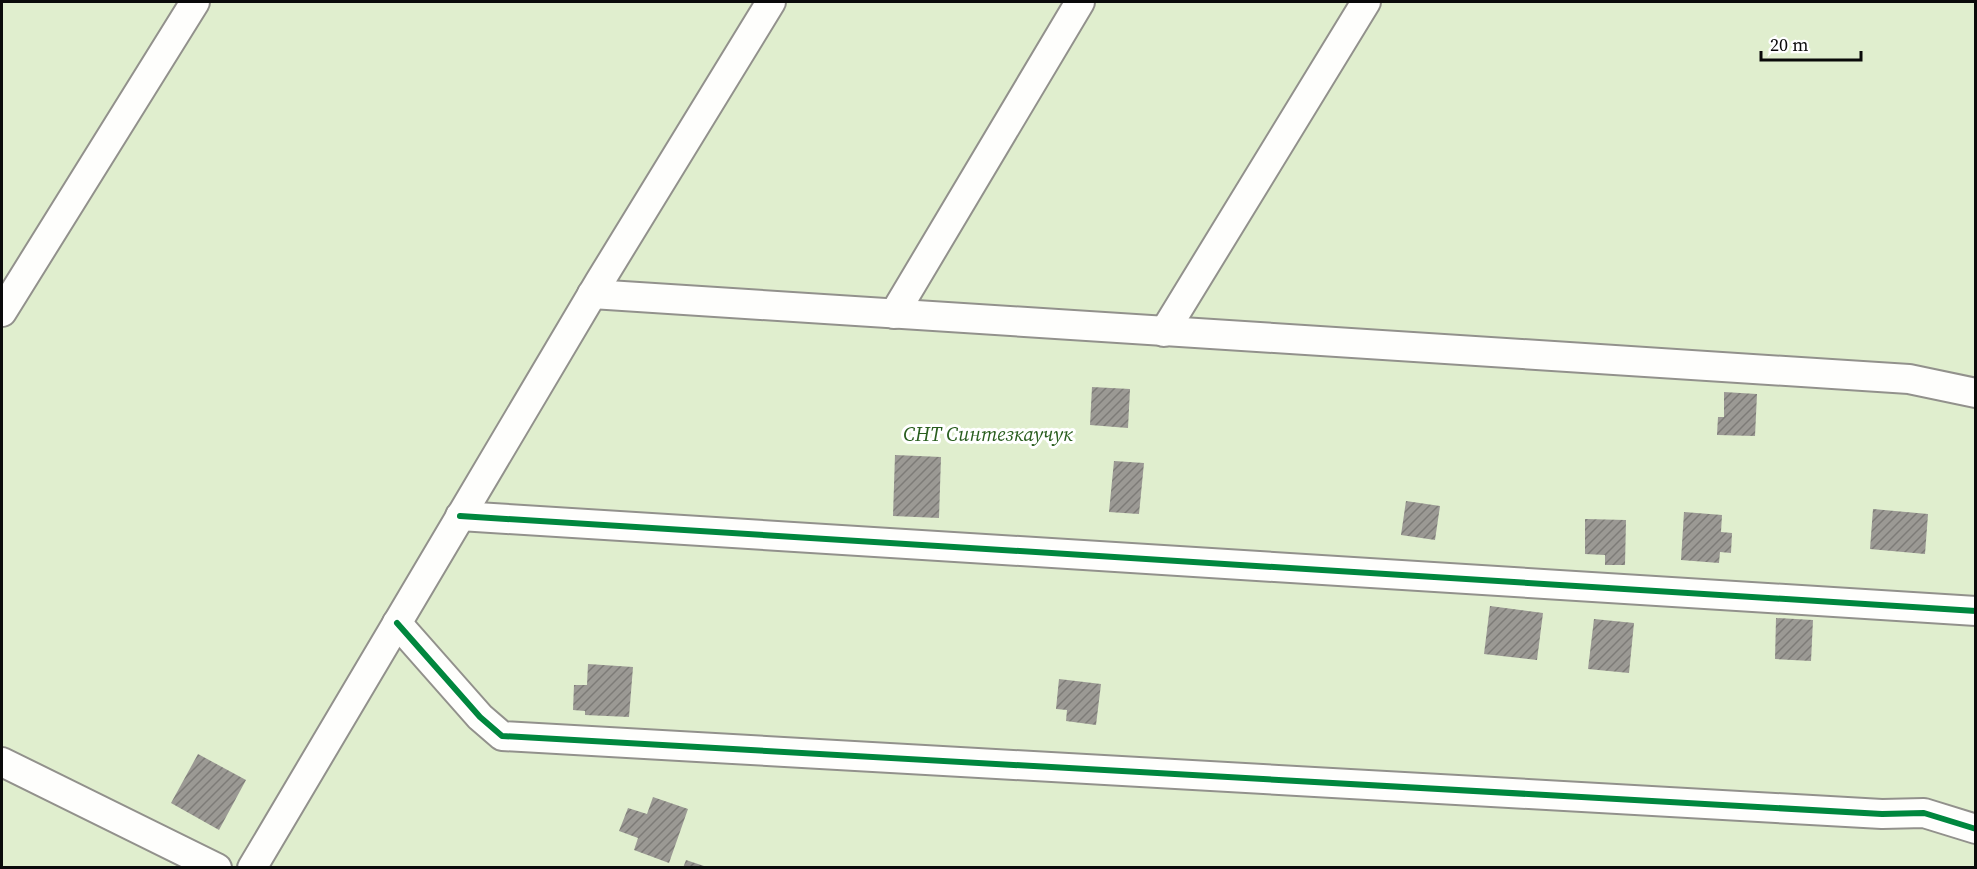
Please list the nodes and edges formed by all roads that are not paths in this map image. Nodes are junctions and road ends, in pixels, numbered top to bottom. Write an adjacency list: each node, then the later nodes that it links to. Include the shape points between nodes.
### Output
1 (195, 2): 6 (street)
2 (771, 2): 5 (street)
3 (1080, 2): 7 (street)
4 (1366, 2): 8 (street)
5 (592, 294): 7 (street); 10 (street)
6 (2, 312)
7 (894, 314): 8 (street)
8 (1164, 332): 9 (street, via 1909,379)
9 (1976, 393)
10 (460, 516): 11 (street); 12 (street)
11 (1976, 611)
12 (397, 623): 14 (street, via 480,717 502,736 1858,813 1924,813); 16 (street)
13 (2, 762): 15 (street)
14 (1976, 829)
15 (217, 867)
16 (252, 867)

